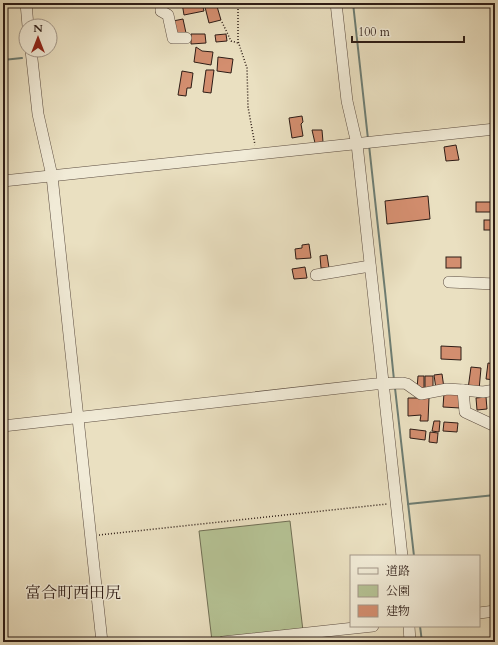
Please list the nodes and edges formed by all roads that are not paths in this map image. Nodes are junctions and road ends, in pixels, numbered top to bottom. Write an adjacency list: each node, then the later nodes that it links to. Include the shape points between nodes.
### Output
1 (26, 3): 4 (street)
2 (161, 3): 5 (street, via 161,10 168,15 173,38)
3 (336, 3): 8 (street, via 347,101)
4 (27, 18)
5 (186, 38)
6 (32, 58): 9 (street, via 38,114)
7 (495, 129): 8 (street)
8 (359, 144): 9 (street); 11 (street)
9 (52, 176): 10 (street); 18 (street)
10 (3, 181)
11 (370, 266): 12 (street); 15 (street)
12 (316, 275)
13 (449, 282): 14 (street)
14 (495, 284)
15 (385, 384): 16 (street, via 407,384 421,394 447,389); 18 (street); 21 (street)
16 (463, 390): 17 (street); 20 (street, via 465,412)
17 (495, 390)
18 (78, 417): 19 (street); 26 (street)
19 (3, 426)
20 (495, 426)
21 (402, 555)
22 (495, 611): 23 (street)
23 (480, 613)
24 (364, 627): 27 (street)
25 (410, 627): 28 (street)
26 (102, 642)
27 (223, 642)
28 (410, 642)

